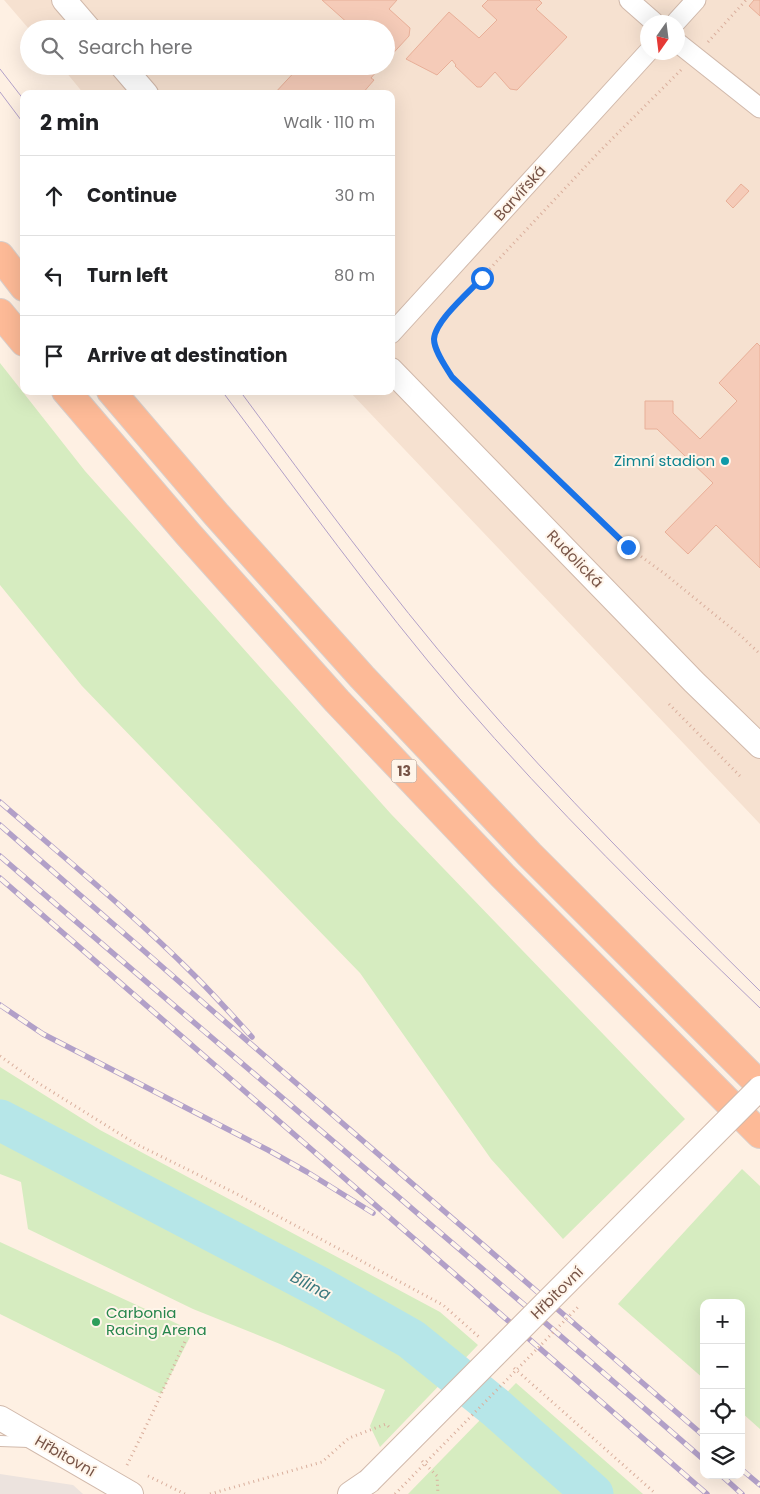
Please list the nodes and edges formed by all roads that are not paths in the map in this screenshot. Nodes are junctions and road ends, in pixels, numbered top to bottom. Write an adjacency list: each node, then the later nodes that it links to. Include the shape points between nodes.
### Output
1 (64, 0): 6 (street)
2 (629, 0): 4 (street)
3 (696, 0): 5 (street)
4 (646, 15)
5 (682, 15)
6 (81, 20)
7 (685, 49): 11 (street)
8 (641, 60): 15 (street, Barvířská)
9 (130, 75): 10 (street)
10 (143, 90)
11 (760, 108)
12 (0, 256): 13 (highway)
13 (20, 282)
14 (0, 313): 16 (highway)
15 (395, 330)
16 (20, 337)
17 (395, 374): 20 (street, Rudolická)
18 (69, 395): 22 (highway, 13, via 337,701 503,876)
19 (115, 395): 21 (highway, 13, via 216,514 362,677 530,855)
20 (760, 746)
21 (760, 1086): 27 (street, Hřbitovní, bridge, via 370,1481)
22 (760, 1134)
23 (0, 1418): 25 (street, Hřbitovní)
24 (0, 1441): 25 (lane)
25 (42, 1442): 26 (street, Hřbitovní)
26 (131, 1494)
27 (350, 1494)

